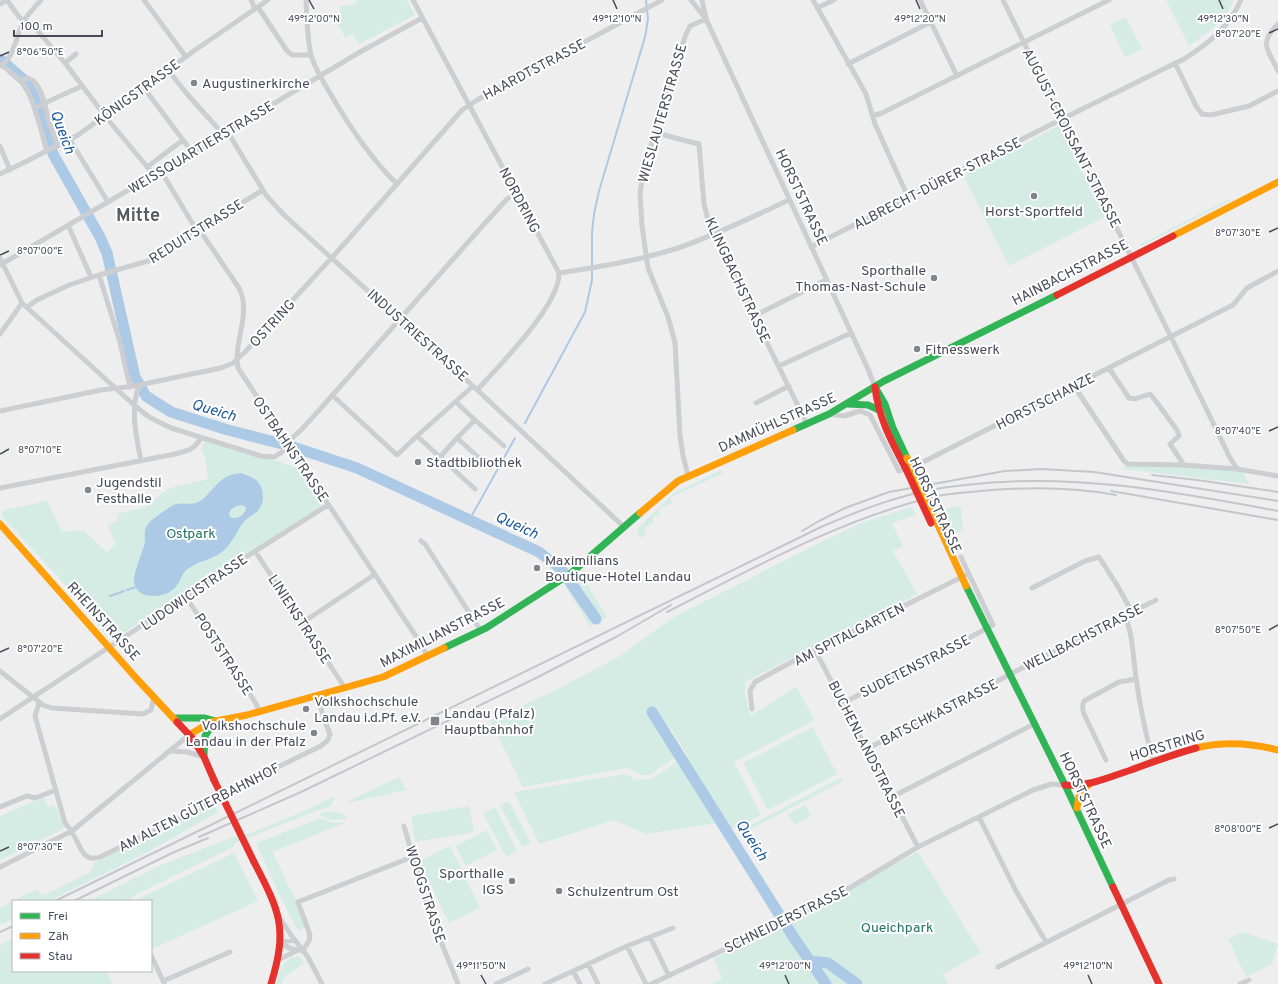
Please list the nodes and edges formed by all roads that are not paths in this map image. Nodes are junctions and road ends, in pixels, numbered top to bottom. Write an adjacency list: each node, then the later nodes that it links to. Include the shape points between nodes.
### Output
1 (7, 0): 17 (street); 22 (street, via 18,17)
2 (41, 0): 22 (street)
3 (144, 0): 28 (street)
4 (251, 0): 18 (street)
5 (268, 0): 18 (street, KÖNIGSTRASSE)
6 (306, 0): 27 (street)
7 (413, 0): 20 (street, NORDRING)
8 (662, 0): 41 (street, HAARDTSTRASSE)
9 (691, 0): 21 (street, HORSTSTRASSE)
10 (702, 0): 21 (street, HORSTSTRASSE)
11 (813, 0): 19 (street)
12 (834, 0): 19 (street)
13 (920, 0): 23 (street)
14 (1003, 0): 25 (street, AUGUST-CROISSANT-STRASSE)
15 (1109, 0): 25 (street)
16 (1241, 0): 30 (street, ALBRECHT-DÜRER-STRASSE, via 1228,22 1215,36)
17 (0, 4)
18 (256, 8): 27 (street, via 287,51 292,55); 28 (street, KÖNIGSTRASSE)
19 (817, 8): 32 (street)
20 (422, 18): 35 (street, WEISSQUARTIERSTRASSE); 41 (street, NORDRING)
21 (706, 19): 47 (street, WIESLAUTERSTRASSE, via 689,28); 64 (street, HORSTSTRASSE)
22 (24, 20): 29 (street, via 38,31); 31 (street, via 13,49)
23 (931, 22): 32 (street); 36 (street)
24 (1278, 24): 34 (street, via 1268,35 1266,44)
25 (1025, 42): 36 (street); 45 (street, AUGUST-CROISSANT-STRASSE)
26 (76, 54): 29 (street)
27 (311, 55): 35 (street)
28 (186, 57): 33 (street, KÖNIGSTRASSE)
29 (65, 63): 38 (street)
30 (1175, 63): 40 (street, via 1196,106 1204,114 1211,115 1249,106); 45 (street, ALBRECHT-DÜRER-STRASSE)
31 (3, 64): 37 (street)
32 (848, 64): 44 (street, via 866,94)
33 (168, 70): 39 (street, KÖNIGSTRASSE); 46 (street, INDUSTRIESTRASSE, via 187,94)
34 (1278, 71)
35 (320, 76): 46 (street, WEISSQUARTIERSTRASSE); 60 (street, via 351,129)
36 (957, 76): 44 (street)
37 (24, 80): 42 (street, via 32,79 39,89); 52 (street)
38 (82, 86): 42 (street); 43 (street)
39 (144, 88): 43 (street, KÖNIGSTRASSE); 49 (street)
40 (1278, 91)
41 (469, 104): 60 (street, OSTRING); 62 (street, NORDRING)
42 (40, 106): 51 (street, via 50,123)
43 (105, 116): 48 (street, KÖNIGSTRASSE); 54 (street)
44 (872, 116): 63 (street)
45 (1062, 119): 63 (street, ALBRECHT-DÜRER-STRASSE); 71 (street, AUGUST-CROISSANT-STRASSE)
46 (225, 132): 53 (street, WEISSQUARTIERSTRASSE); 61 (street, INDUSTRIESTRASSE)
47 (655, 132): 68 (street, KLINGBACHSTRASSE, via 699,144 704,204); 70 (street, WIESLAUTERSTRASSE, via 644,167 640,192)
48 (70, 140): 51 (street, KÖNIGSTRASSE); 65 (street)
49 (183, 140): 53 (street); 54 (street)
50 (0, 146): 55 (street)
51 (57, 146): 52 (street, KÖNIGSTRASSE)
52 (47, 151): 55 (street, KÖNIGSTRASSE)
53 (192, 152): 56 (street, WEISSQUARTIERSTRASSE)
54 (147, 166): 58 (street)
55 (10, 170): 57 (street, KÖNIGSTRASSE)
56 (161, 171): 58 (street, WEISSQUARTIERSTRASSE); 67 (street)
57 (0, 174)
58 (154, 175): 65 (street, WEISSQUARTIERSTRASSE)
59 (1278, 182): 71 (street, HAINBACHSTRASSE)
60 (397, 184): 72 (street, OSTRING)
61 (263, 190): 67 (street, REDUITSTRASSE); 72 (street, INDUSTRIESTRASSE, via 284,215)
62 (516, 193): 75 (street, NORDRING); 82 (street, via 507,199)
63 (908, 197): 69 (street, ALBRECHT-DÜRER-STRASSE)
64 (789, 200): 68 (street); 69 (street, HORSTSTRASSE)
65 (108, 202): 66 (street, WEISSQUARTIERSTRASSE)
66 (68, 225): 73 (street, WEISSQUARTIERSTRASSE); 77 (street)
67 (198, 230): 76 (street, REDUITSTRASSE, via 148,261); 86 (street, via 242,295 244,310)
68 (712, 234): 70 (street, via 680,247); 81 (street, KLINGBACHSTRASSE)
69 (811, 247): 78 (street, HORSTSTRASSE)
70 (646, 256): 75 (street); 116 (street, WIESLAUTERSTRASSE, via 648,268 676,342 680,436)
71 (1131, 256): 85 (street, AUGUST-CROISSANT-STRASSE); 91 (street, HAINBACHSTRASSE)
72 (332, 258): 82 (street, INDUSTRIESTRASSE); 86 (street, OSTRING)
73 (1, 262): 79 (street)
74 (1278, 271): 85 (street, HORSTSCHANZE, via 1247,288 1233,305)
75 (559, 273): 94 (street, via 558,284 538,321)
76 (101, 274): 77 (street, REDUITSTRASSE); 89 (street)
77 (91, 278): 80 (street, REDUITSTRASSE, via 36,300)
78 (826, 280): 81 (street); 83 (street, HORSTSTRASSE)
79 (22, 303): 80 (street); 84 (street)
80 (27, 307): 93 (street)
81 (754, 316): 87 (street, KLINGBACHSTRASSE)
82 (399, 319): 94 (street, INDUSTRIESTRASSE); 95 (street)
83 (851, 332): 87 (street); 91 (street, HORSTSTRASSE)
84 (0, 334)
85 (1171, 338): 88 (street, HORSTSCHANZE); 115 (street, AUGUST-CROISSANT-STRASSE)
86 (237, 360): 89 (street, OSTRING, via 221,368); 109 (street, OSTBAHNSTRASSE, via 239,370)
87 (779, 366): 90 (street, KLINGBACHSTRASSE)
88 (1109, 368): 92 (street, HORSTSCHANZE); 113 (street, via 1129,398 1135,399 1150,394 1152,396 1177,430 1179,436 1170,444)
89 (134, 386): 93 (street, OSTRING); 98 (street)
90 (789, 386): 97 (street); 104 (street, KLINGBACHSTRASSE)
91 (875, 386): 99 (street, DAMMÜHLSTRASSE); 100 (street, HORSTSTRASSE, via 875,399); 105 (street, HORSTSTRASSE, via 885,404)
92 (1074, 386): 102 (street, HORSTSCHANZE, via 899,471 873,418 868,413 860,411 844,416); 113 (street, via 1128,464)
93 (116, 388): 98 (street); 101 (street, OSTRING)
94 (475, 388): 96 (street); 122 (street, INDUSTRIESTRASSE)
95 (332, 395): 106 (street, via 397,456); 109 (street)
96 (456, 402): 103 (street); 106 (street)
97 (756, 403)
98 (134, 405): 107 (street, via 170,428); 112 (street)
99 (846, 405): 100 (street, via 865,404); 102 (street, DAMMÜHLSTRASSE)
100 (879, 410): 105 (street, HORSTSTRASSE)
101 (0, 411)
102 (829, 414): 104 (street, DAMMÜHLSTRASSE)
103 (475, 420): 108 (street); 110 (street)
104 (807, 424): 116 (street, DAMMÜHLSTRASSE)
105 (890, 429): 134 (street, HORSTSTRASSE, bridge, via 975,614)
106 (417, 436): 111 (street)
107 (201, 437): 109 (street, via 268,457 274,457); 112 (street, via 192,449)
108 (457, 438): 111 (street); 114 (street)
109 (288, 445): 120 (street, OSTBAHNSTRASSE)
110 (504, 446)
111 (440, 457): 119 (street)
112 (141, 461): 118 (street)
113 (1184, 465): 115 (street)
114 (488, 466)
115 (1237, 469): 117 (street)
116 (688, 476): 122 (street, MAXIMILIANSTRASSE, via 678,481)
117 (1278, 476)
118 (0, 488)
119 (476, 489)
120 (328, 505): 124 (street, LUDOWICISTRASSE); 127 (street, OSTBAHNSTRASSE)
121 (0, 524): 136 (street, RHEINSTRASSE)
122 (624, 527): 135 (street, MAXIMILIANSTRASSE, via 560,581)
123 (421, 541): 135 (street)
124 (255, 551): 129 (street, LUDOWICISTRASSE); 133 (street, LINIENSTRASSE)
125 (960, 557): 126 (street, HORSTSTRASSE)
126 (968, 574): 134 (street, HORSTSTRASSE, via 991,619 993,625); 137 (street, AM SPITALGARTEN)
127 (374, 575): 133 (street); 138 (street, OSTBAHNSTRASSE)
128 (1032, 588): 131 (street, via 1085,561 1099,557)
129 (186, 597): 136 (street, LUDOWICISTRASSE); 149 (street, POSTSTRASSE)
130 (1156, 600): 131 (street, WELLBACHSTRASSE)
131 (1132, 612): 132 (street, WELLBACHSTRASSE)
132 (1125, 616): 140 (street, WELLBACHSTRASSE); 141 (street, via 1130,631)
133 (302, 623): 142 (street, LINIENSTRASSE)
134 (987, 628): 140 (street, HORSTSTRASSE); 147 (street, SUDETENSTRASSE)
135 (481, 630): 138 (street, MAXIMILIANSTRASSE)
136 (109, 647): 144 (street, RHEINSTRASSE); 145 (street, LUDOWICISTRASSE)
137 (815, 650): 147 (street, BUCHENLANDSTRASSE); 148 (street, AM SPITALGARTEN, via 755,682 750,691)
138 (428, 657): 142 (street, MAXIMILIANSTRASSE, via 384,677)
139 (0, 671): 145 (street)
140 (1010, 674): 153 (street, HORSTSTRASSE); 155 (street, BATSCHKASTRASSE)
141 (1136, 679): 159 (street, via 1119,682 1084,701 1084,714); 160 (street, via 1145,732)
142 (345, 688): 143 (street, MAXIMILIANSTRASSE)
143 (318, 696): 149 (street, MAXIMILIANSTRASSE); 169 (street, AM ALTEN GÜTERBAHNHOF, via 330,732 329,738 321,746 100,857 93,859 86,856)
144 (154, 697): 146 (street, via 150,710 146,713 52,708); 150 (street, RHEINSTRASSE)
145 (33, 698): 146 (street); 151 (street, LUDOWICISTRASSE)
146 (39, 702): 163 (street, via 35,716)
147 (843, 703): 155 (street, BUCHENLANDSTRASSE)
148 (752, 709)
149 (260, 712): 152 (street, MAXIMILIANSTRASSE)
150 (174, 718): 152 (street, MAXIMILIANSTRASSE, via 204,718); 154 (street, RHEINSTRASSE)
151 (0, 719)
152 (215, 721): 154 (street, MAXIMILIANSTRASSE); 158 (street, via 205,736)
153 (1034, 724): 161 (street, HORSTSTRASSE); 164 (street)
154 (189, 735): 157 (street); 158 (street, RHEINSTRASSE)
155 (867, 749): 164 (street, BUCHENLANDSTRASSE)
156 (1278, 750): 160 (street, HORSTRING, via 1246,743 1222,743)
157 (171, 751): 158 (street); 169 (street)
158 (204, 757): 175 (street, RHEINSTRASSE, bridge)
159 (1106, 760)
160 (1154, 762): 162 (street, HORSTRING)
161 (1065, 784): 162 (street, HORSTRING); 166 (street, HORSTSTRASSE); 167 (street, SCHNEIDERSTRASSE, via 1044,786)
162 (1089, 784): 166 (street, via 1078,798)
163 (56, 790): 165 (street, via 36,798 27,796); 169 (street, via 65,822)
164 (892, 797): 170 (street, BUCHENLANDSTRASSE)
165 (0, 807)
166 (1077, 810): 174 (street, HORSTSTRASSE)
167 (979, 817): 170 (street, SCHNEIDERSTRASSE); 180 (street, via 1016,891)
168 (404, 826): 171 (street, WOOGSTRASSE)
169 (72, 831): 172 (street)
170 (918, 847): 191 (street, SCHNEIDERSTRASSE, via 841,893)
171 (412, 857): 182 (street, via 298,902 310,935); 196 (street, WOOGSTRASSE, via 429,912)
172 (0, 867)
173 (1174, 879): 174 (street)
174 (1121, 904): 180 (street); 203 (street, HORSTSTRASSE)
175 (278, 915): 178 (street); 179 (street, RHEINSTRASSE)
176 (673, 928): 177 (street)
177 (650, 937): 181 (street); 191 (street)
178 (295, 940): 179 (street); 182 (street)
179 (280, 942): 183 (street); 186 (street, RHEINSTRASSE)
180 (1046, 942): 188 (street)
181 (627, 946): 187 (street); 201 (street)
182 (303, 950): 183 (street); 195 (street)
183 (296, 951): 186 (street)
184 (230, 952): 193 (street)
185 (152, 957): 193 (street)
186 (278, 960): 194 (street, RHEINSTRASSE)
187 (588, 964): 190 (street); 200 (street)
188 (998, 967)
189 (528, 969): 197 (street)
190 (573, 971): 198 (street); 199 (street)
191 (669, 976): 202 (street, SCHNEIDERSTRASSE)
192 (1249, 980): 204 (street)
193 (164, 983)
194 (271, 984)
195 (322, 984)
196 (458, 984)
197 (496, 984)
198 (546, 984)
199 (580, 984)
200 (598, 984)
201 (646, 984)
202 (651, 984)
203 (1158, 984)
204 (1240, 984)

